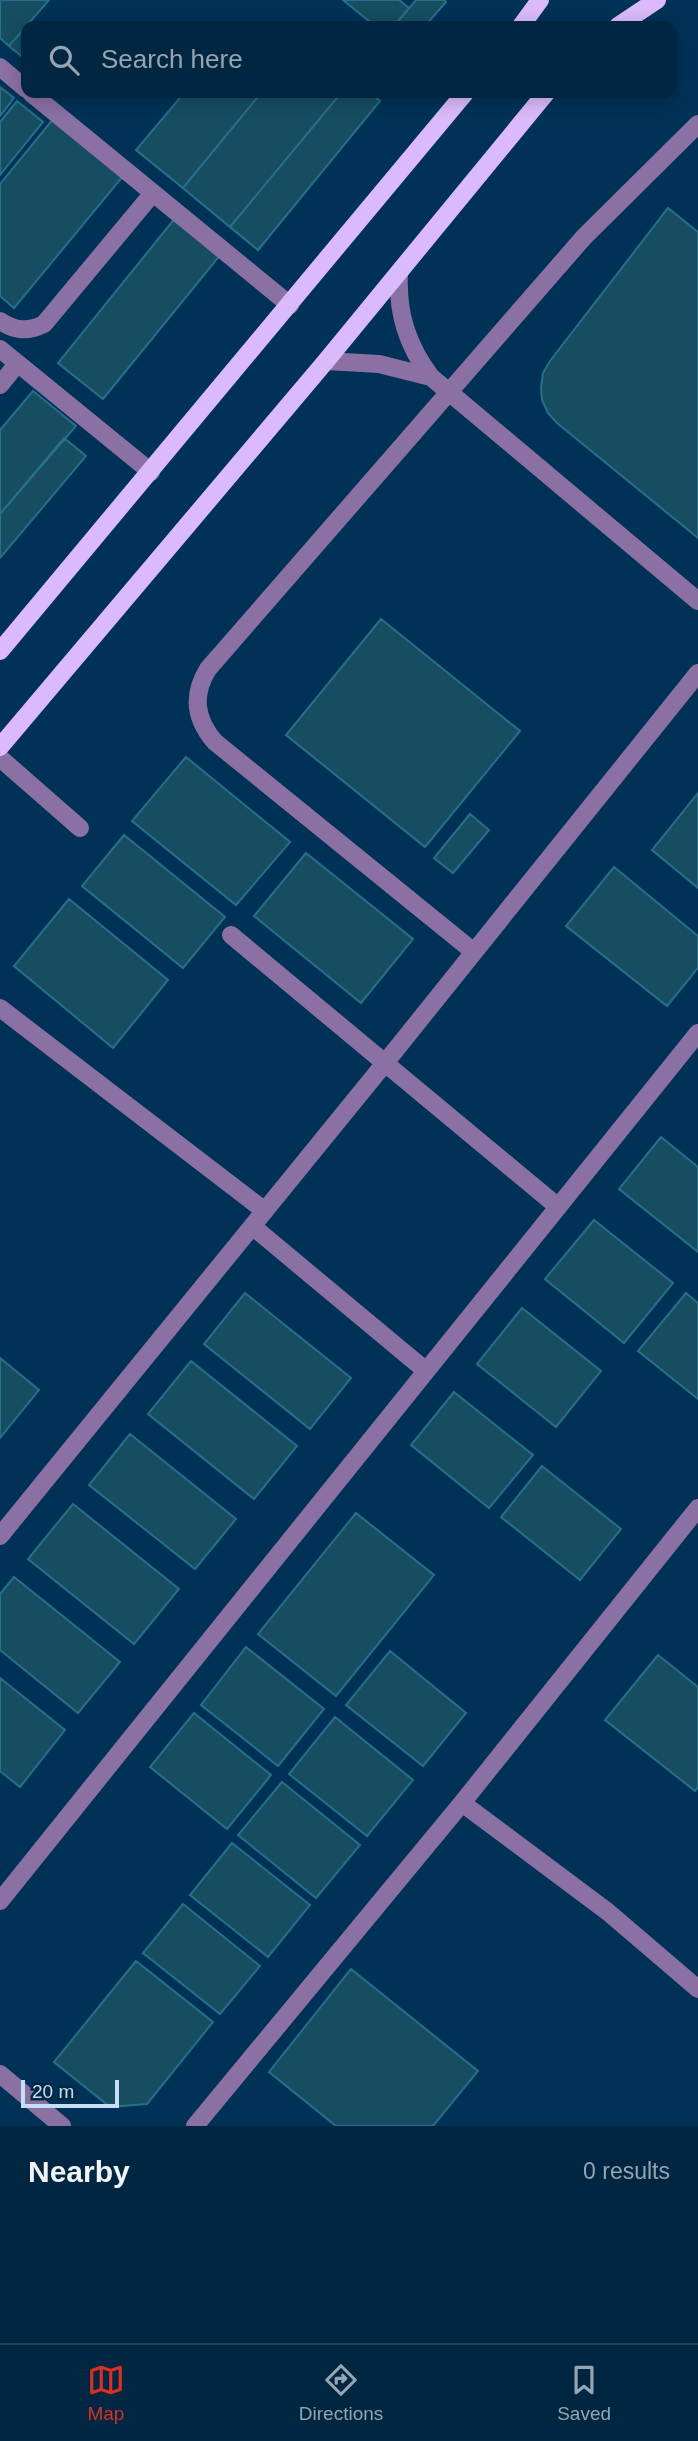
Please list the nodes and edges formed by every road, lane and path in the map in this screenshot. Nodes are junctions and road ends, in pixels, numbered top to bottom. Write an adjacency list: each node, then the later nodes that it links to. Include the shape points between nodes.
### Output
1 (540, 0): 3 (main road)
2 (657, 0): 4 (main road)
3 (525, 21)
4 (626, 21)
5 (0, 67): 6 (street)
6 (21, 85)
7 (37, 98): 11 (street)
8 (461, 98): 13 (main road)
9 (542, 98): 12 (main road)
10 (698, 124): 20 (street, via 584,237)
11 (153, 193): 13 (street); 14 (street, via 44,324 24,330)
12 (398, 273): 16 (main road); 18 (street, via 408,339)
13 (290, 305): 21 (main road)
14 (0, 321)
15 (0, 349): 17 (street)
16 (326, 361): 18 (street, via 379,364); 25 (main road)
17 (18, 363): 19 (street); 21 (street)
18 (431, 377): 20 (street)
19 (0, 385)
20 (449, 393): 22 (street); 29 (street, via 208,669 197,693 197,706 206,732 215,742)
21 (151, 472): 23 (main road)
22 (698, 601)
23 (0, 651)
24 (698, 673): 29 (street)
25 (0, 747)
26 (0, 758): 27 (street)
27 (80, 828)
28 (231, 935): 32 (street)
29 (474, 952): 32 (street)
30 (0, 1008): 34 (street)
31 (698, 1033): 33 (street)
32 (385, 1063): 33 (street); 34 (street)
33 (557, 1206): 36 (street)
34 (265, 1211): 35 (street)
35 (252, 1226): 36 (street); 38 (street)
36 (425, 1370): 40 (street)
37 (698, 1508): 39 (street)
38 (0, 1536)
39 (462, 1803): 41 (street, via 608,1912); 44 (street)
40 (0, 1901)
41 (698, 1989)
42 (0, 2074): 43 (street)
43 (62, 2126)
44 (195, 2126)

